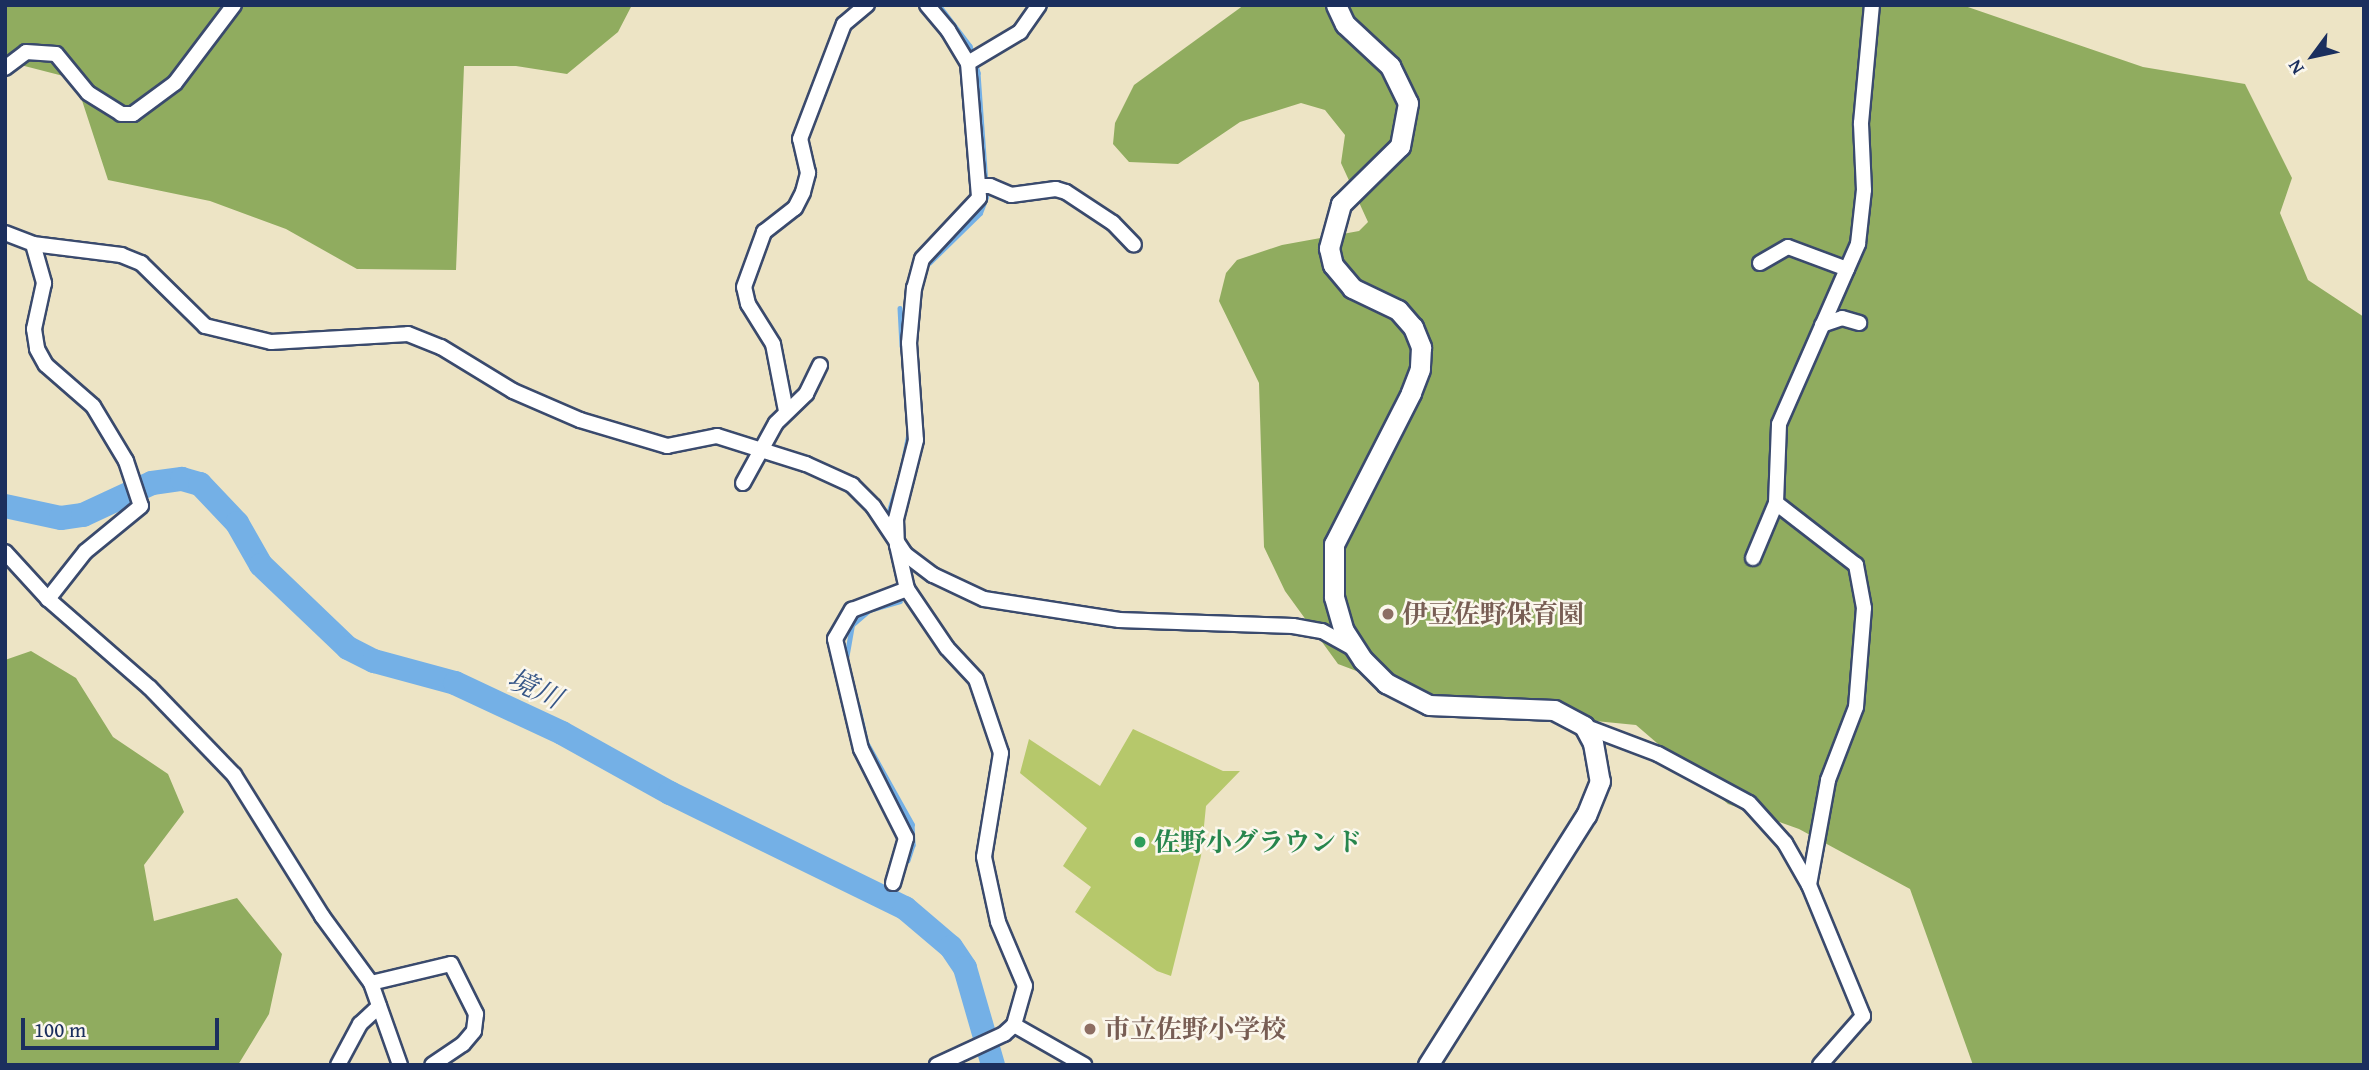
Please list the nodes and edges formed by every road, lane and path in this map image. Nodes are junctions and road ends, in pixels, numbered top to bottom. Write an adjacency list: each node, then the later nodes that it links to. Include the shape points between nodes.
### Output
1 (234, 5): 8 (street, via 175,83 133,114 121,114 88,93 56,54 26,52)
2 (867, 5): 18 (street, via 844,24 800,138 808,173 803,192 795,208 764,232 744,287 748,304 773,344)
3 (927, 5): 7 (street)
4 (1039, 5): 7 (street, via 1020,32)
5 (1336, 5): 27 (street, via 1345,24 1390,66 1408,103 1400,146 1341,204 1329,248 1333,265 1352,288 1398,310 1413,327 1421,347 1420,369 1411,393 1334,544 1334,597 1344,631)
6 (1872, 5): 14 (street, via 1860,145 1864,219)
7 (972, 61): 9 (street)
8 (5, 68)
9 (984, 186): 12 (street, via 1011,195 1056,189 1066,192 1113,223); 22 (street, via 974,208 922,259 914,288 909,343 916,440 896,519)
10 (5, 233): 11 (street)
11 (33, 244): 19 (street, via 121,255 141,263 205,326 271,342 408,334 440,347 513,391 580,420 667,446 717,436); 26 (street, via 44,284 34,329 37,349 46,365 93,406 126,461 141,506 85,551)
12 (1135, 245)
13 (1759, 263): 14 (street, via 1788,247)
14 (1847, 269): 16 (street)
15 (1859, 323): 16 (street, via 1842,318)
16 (1822, 325): 21 (street, via 1813,355 1779,424)
17 (820, 365): 18 (street, via 806,394)
18 (786, 411): 19 (street)
19 (762, 452): 20 (street); 22 (street, via 806,464 852,485 873,506)
20 (743, 484)
21 (1776, 503): 24 (street); 30 (street, via 1856,565 1864,608 1856,707 1828,780)
22 (897, 545): 25 (street); 27 (street, via 933,575 984,599 1119,620 1293,626 1322,631)
23 (5, 552): 26 (street)
24 (1754, 558)
25 (907, 589): 29 (street, via 852,610 835,639 861,749 906,838); 33 (street, via 947,648 975,678 1001,752 984,857 998,922 1026,986)
26 (48, 599): 31 (street, via 150,688 234,775 322,916)
27 (1357, 650): 28 (street, via 1386,683 1429,705 1554,710)
28 (1584, 726): 30 (street, via 1658,754 1749,803 1785,843); 39 (street, via 1593,743 1600,781 1586,815)
29 (893, 883)
30 (1809, 885): 40 (street, via 1863,1016)
31 (371, 983): 32 (street); 36 (street, via 451,964 476,1014 474,1031 464,1044)
32 (379, 1006): 34 (street, via 360,1024); 35 (street)
33 (1009, 1030): 37 (street); 38 (street)
34 (338, 1065)
35 (400, 1065)
36 (432, 1065)
37 (937, 1065)
38 (1084, 1065)
39 (1429, 1065)
40 (1820, 1065)

